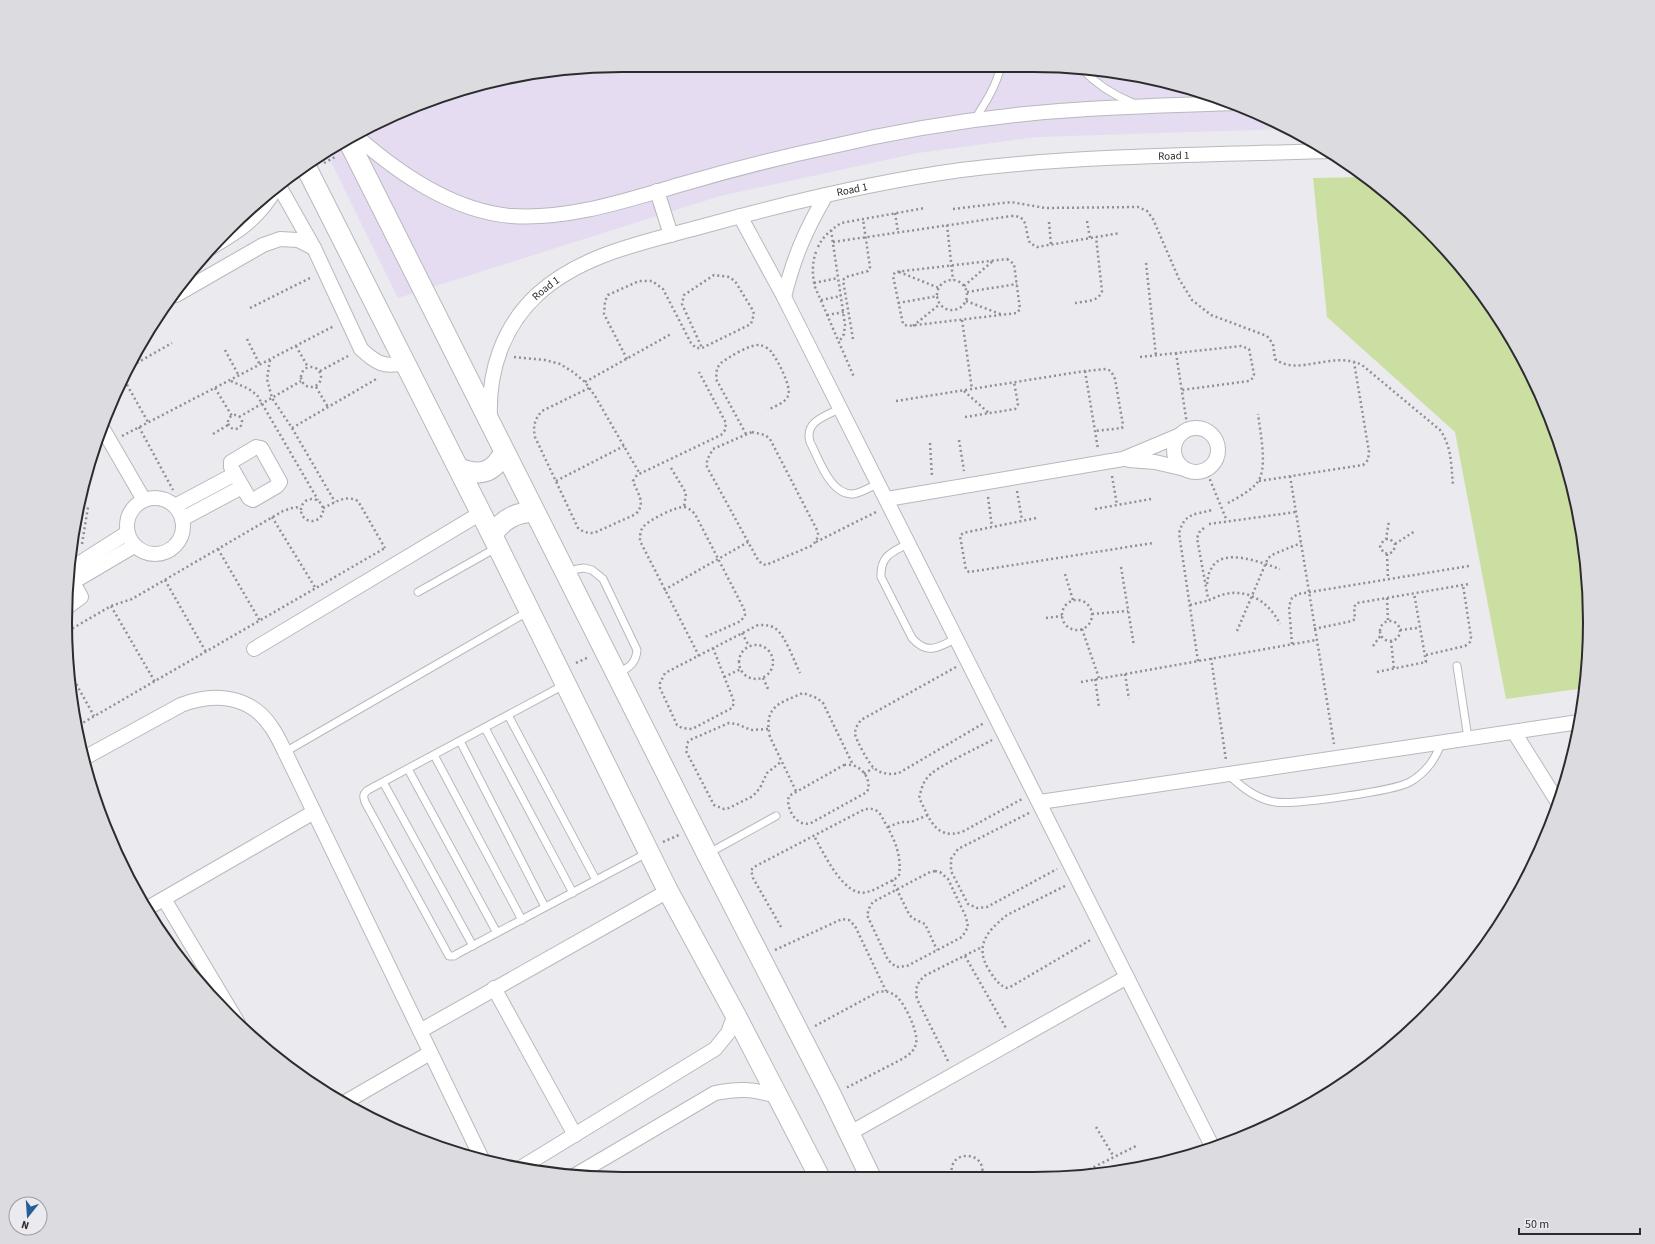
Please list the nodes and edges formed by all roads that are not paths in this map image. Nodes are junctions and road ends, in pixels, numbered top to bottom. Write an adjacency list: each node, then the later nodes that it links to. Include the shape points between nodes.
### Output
1 (1000, 72): 5 (lane, via 988,100)
2 (1087, 75): 4 (lane, via 1115,96)
3 (1217, 104): 4 (street)
4 (1141, 106): 5 (street)
5 (975, 120): 11 (street, via 831,146)
6 (352, 143): 22 (street)
7 (353, 143): 11 (street, via 436,192 473,208 510,216 542,216 584,210)
8 (1317, 151): 12 (street, Road 1, via 1143,156 962,170)
9 (308, 171): 20 (street)
10 (281, 190): 17 (street)
11 (657, 191): 15 (street)
12 (826, 195): 14 (street, Road 1); 19 (street, via 800,245)
13 (269, 200): 16 (street, via 254,219)
14 (740, 216): 15 (street, Road 1); 19 (street)
15 (671, 235): 22 (street, Road 1, via 591,260 560,277 538,294 519,314 497,355 491,378)
16 (229, 237)
17 (314, 248): 18 (street, via 298,240 280,239 263,245); 20 (street, via 361,349 373,360)
18 (183, 291)
19 (784, 297): 21 (street)
20 (399, 364): 27 (street)
21 (841, 408): 30 (street); 30 (lane, via 814,422 809,428 808,435 816,454 832,485 839,490 854,494)
22 (490, 424): 25 (street)
23 (1183, 433): 26 (street); 28 (street, via 1174,445 1174,454 1178,463); 28 (street, via 1196,427 1205,429 1217,441 1219,449 1213,465 1206,470)
24 (107, 437): 32 (street)
25 (504, 452): 27 (street, via 499,462 491,469 480,473); 35 (street)
26 (1111, 461): 28 (street, via 1155,462); 33 (street, via 933,491)
27 (458, 468): 36 (street)
28 (1186, 470)
29 (235, 474): 31 (street); 31 (street, via 231,462 259,447 280,482 278,486 253,500); 34 (street)
30 (879, 483): 33 (street)
31 (242, 487): 37 (street)
32 (144, 500): 34 (street, via 160,498); 38 (street, via 131,510 126,525)
33 (888, 502): 40 (street)
34 (178, 505): 37 (street)
35 (534, 512): 39 (street, via 514,514 498,526); 42 (street)
36 (481, 513): 39 (street); 49 (street)
37 (182, 519): 38 (street, via 181,537 171,550 164,553 148,554)
38 (130, 540): 41 (street); 43 (street)
39 (495, 541): 45 (lane); 47 (street)
40 (909, 543): 48 (street); 48 (lane, via 886,556 882,562 881,577 918,645 934,649)
41 (76, 565)
42 (566, 574): 51 (street); 51 (lane, via 577,569 592,570 603,579 637,650 634,663)
43 (74, 579)
44 (73, 583): 46 (street, via 81,597)
45 (418, 592)
46 (73, 603)
47 (530, 610): 52 (street); 60 (lane)
48 (957, 638): 67 (street)
49 (254, 649)
50 (1457, 666): 57 (lane)
51 (616, 674): 71 (street)
52 (563, 678): 53 (lane); 70 (street)
53 (508, 716): 55 (lane); 72 (lane)
54 (1573, 723): 56 (street)
55 (485, 728): 58 (lane); 74 (lane)
56 (1514, 732): 57 (street); 66 (street)
57 (1468, 738): 59 (street)
58 (460, 741): 61 (lane); 77 (lane)
59 (1442, 742): 64 (street); 64 (lane, via 1435,759 1424,772 1409,783 1307,801 1274,802 1256,796 1241,787)
60 (285, 752): 62 (street, via 272,727 250,707 230,699 209,697 181,705); 68 (street)
61 (434, 755): 63 (lane); 78 (lane)
62 (89, 756)
63 (408, 769): 65 (lane); 79 (lane)
64 (1228, 774): 67 (street)
65 (383, 782): 80 (lane); 80 (lane, via 364,793 363,798 439,939 450,956)
66 (1555, 797)
67 (1039, 800): 81 (street)
68 (314, 812): 75 (street); 85 (street)
69 (776, 816): 71 (lane)
70 (648, 851): 72 (lane); 73 (street)
71 (707, 854): 89 (street)
72 (596, 880): 74 (lane)
73 (668, 890): 82 (street); 84 (street)
74 (573, 893): 77 (lane)
75 (164, 898): 76 (street); 83 (street)
76 (151, 906)
77 (545, 908): 78 (lane)
78 (522, 920): 79 (lane)
79 (498, 933): 80 (lane)
80 (473, 946)
81 (1127, 977): 89 (street); 91 (street)
82 (494, 988): 85 (street); 90 (street)
83 (219, 996)
84 (735, 1014): 87 (street); 90 (street, via 728,1033 715,1049)
85 (420, 1031): 86 (street)
86 (430, 1053): 88 (street); 92 (street)
87 (777, 1096): 94 (street, via 757,1090 736,1089 715,1093); 95 (street)
88 (350, 1099)
89 (850, 1133): 96 (street)
90 (575, 1135): 93 (street)
91 (1210, 1143)
92 (479, 1153)
93 (528, 1163)
94 (583, 1171)
95 (816, 1172)
96 (868, 1172)

